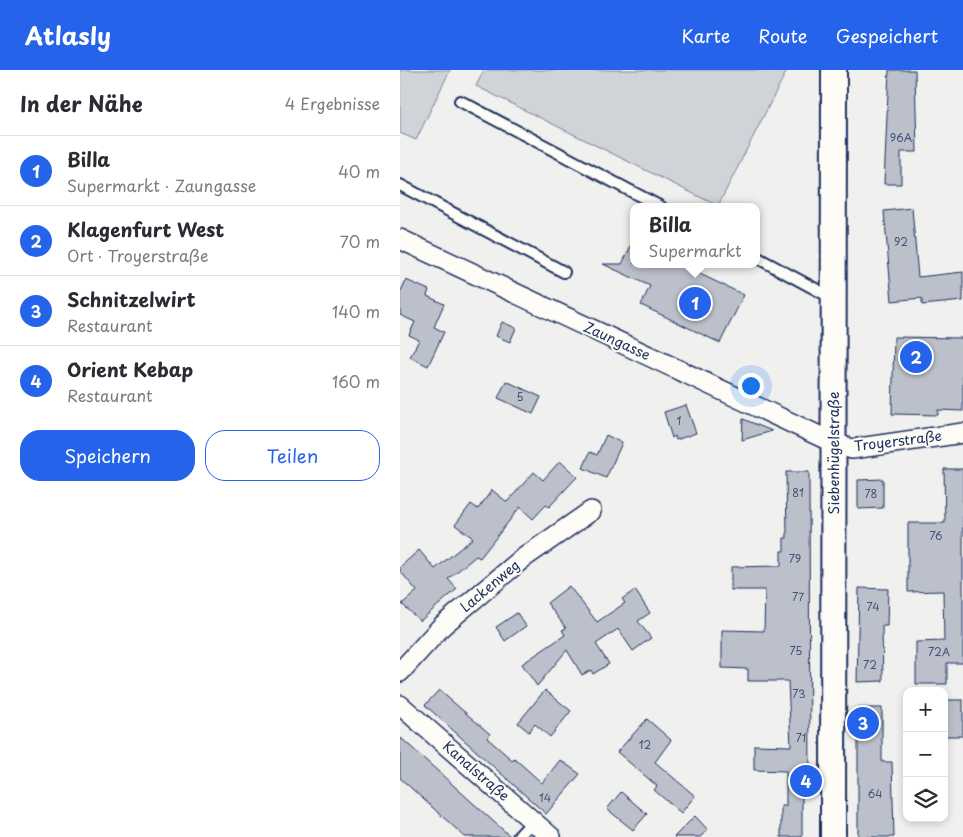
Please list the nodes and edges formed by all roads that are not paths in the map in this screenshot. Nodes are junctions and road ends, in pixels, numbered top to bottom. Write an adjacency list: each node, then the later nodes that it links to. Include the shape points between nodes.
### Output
1 (834, 70): 8 (street, Siebenhügelstraße)
2 (460, 101): 4 (lane)
3 (400, 185): 7 (lane)
4 (653, 203)
5 (400, 239): 10 (street, Zaungasse)
6 (760, 259): 8 (lane)
7 (564, 272)
8 (835, 299): 10 (street, Siebenhügelstraße)
9 (963, 433): 10 (street, Troyerstraße, via 852,449)
10 (834, 444): 17 (street, Siebenhügelstraße)
11 (591, 511): 12 (street, Lackenweg, via 522,559 442,626)
12 (400, 672)
13 (400, 705): 14 (street, Kanalstraße)
14 (533, 821): 15 (lane); 16 (street, Kanalstraße)
15 (518, 837)
16 (551, 837)
17 (833, 837)

